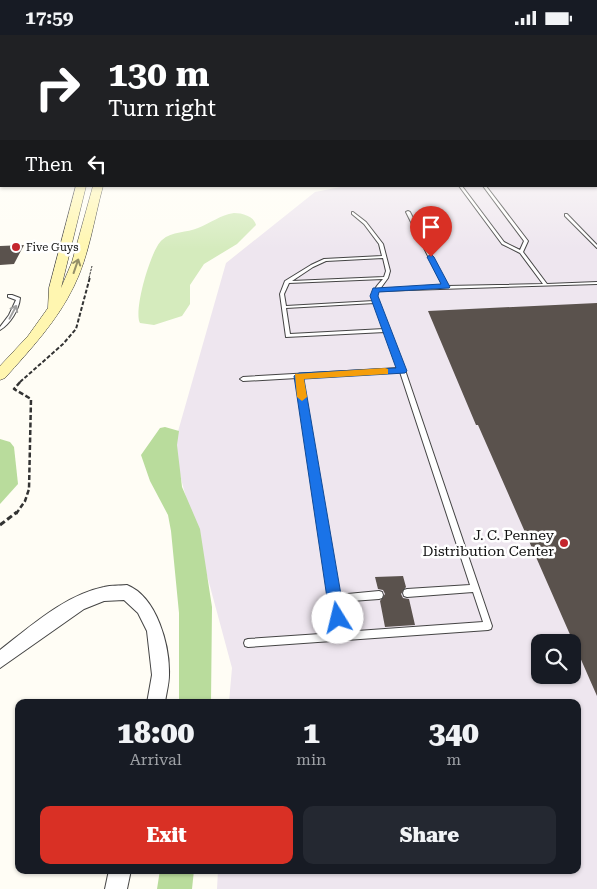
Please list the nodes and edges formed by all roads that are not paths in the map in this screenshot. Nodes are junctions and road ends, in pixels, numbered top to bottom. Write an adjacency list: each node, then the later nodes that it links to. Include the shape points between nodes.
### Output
1 (461, 187): 9 (lane, via 503,243)
2 (485, 187): 9 (lane, via 526,241)
3 (96, 194): 4 (main road); 20 (main road, one-way to 3, via 72,279)
4 (79, 195): 20 (main road, via 55,288)
5 (408, 211): 15 (lane)
6 (353, 213): 10 (lane, via 373,232)
7 (566, 215): 8 (lane)
8 (597, 247)
9 (521, 252): 14 (lane)
10 (384, 257): 11 (lane, via 388,271); 12 (lane, via 325,260)
11 (386, 277): 12 (lane); 16 (lane)
12 (287, 282): 19 (lane, via 282,294)
13 (597, 283): 14 (lane)
14 (546, 285): 15 (lane)
15 (446, 287): 16 (lane)
16 (376, 290): 18 (lane)
17 (10, 296): 21 (lane, one-way to 17, via 17,303 18,299)
18 (376, 302): 19 (lane); 22 (lane)
19 (284, 307): 22 (lane, via 288,336)
20 (53, 309): 24 (main road, via 33,339)
21 (0, 329)
22 (386, 330): 23 (lane)
23 (402, 371): 25 (lane); 27 (lane)
24 (0, 375)
25 (299, 376): 26 (lane); 30 (lane)
26 (243, 379)
27 (475, 587): 28 (lane); 31 (lane, via 488,626)
28 (407, 593)
29 (379, 595): 30 (lane)
30 (334, 599): 31 (lane)
31 (340, 637): 32 (lane)
32 (248, 643)
33 (0, 660): 34 (street, via 76,607 102,594 127,592 144,607 154,630 161,675)
34 (157, 699)
35 (119, 874): 36 (street)
36 (116, 889)

